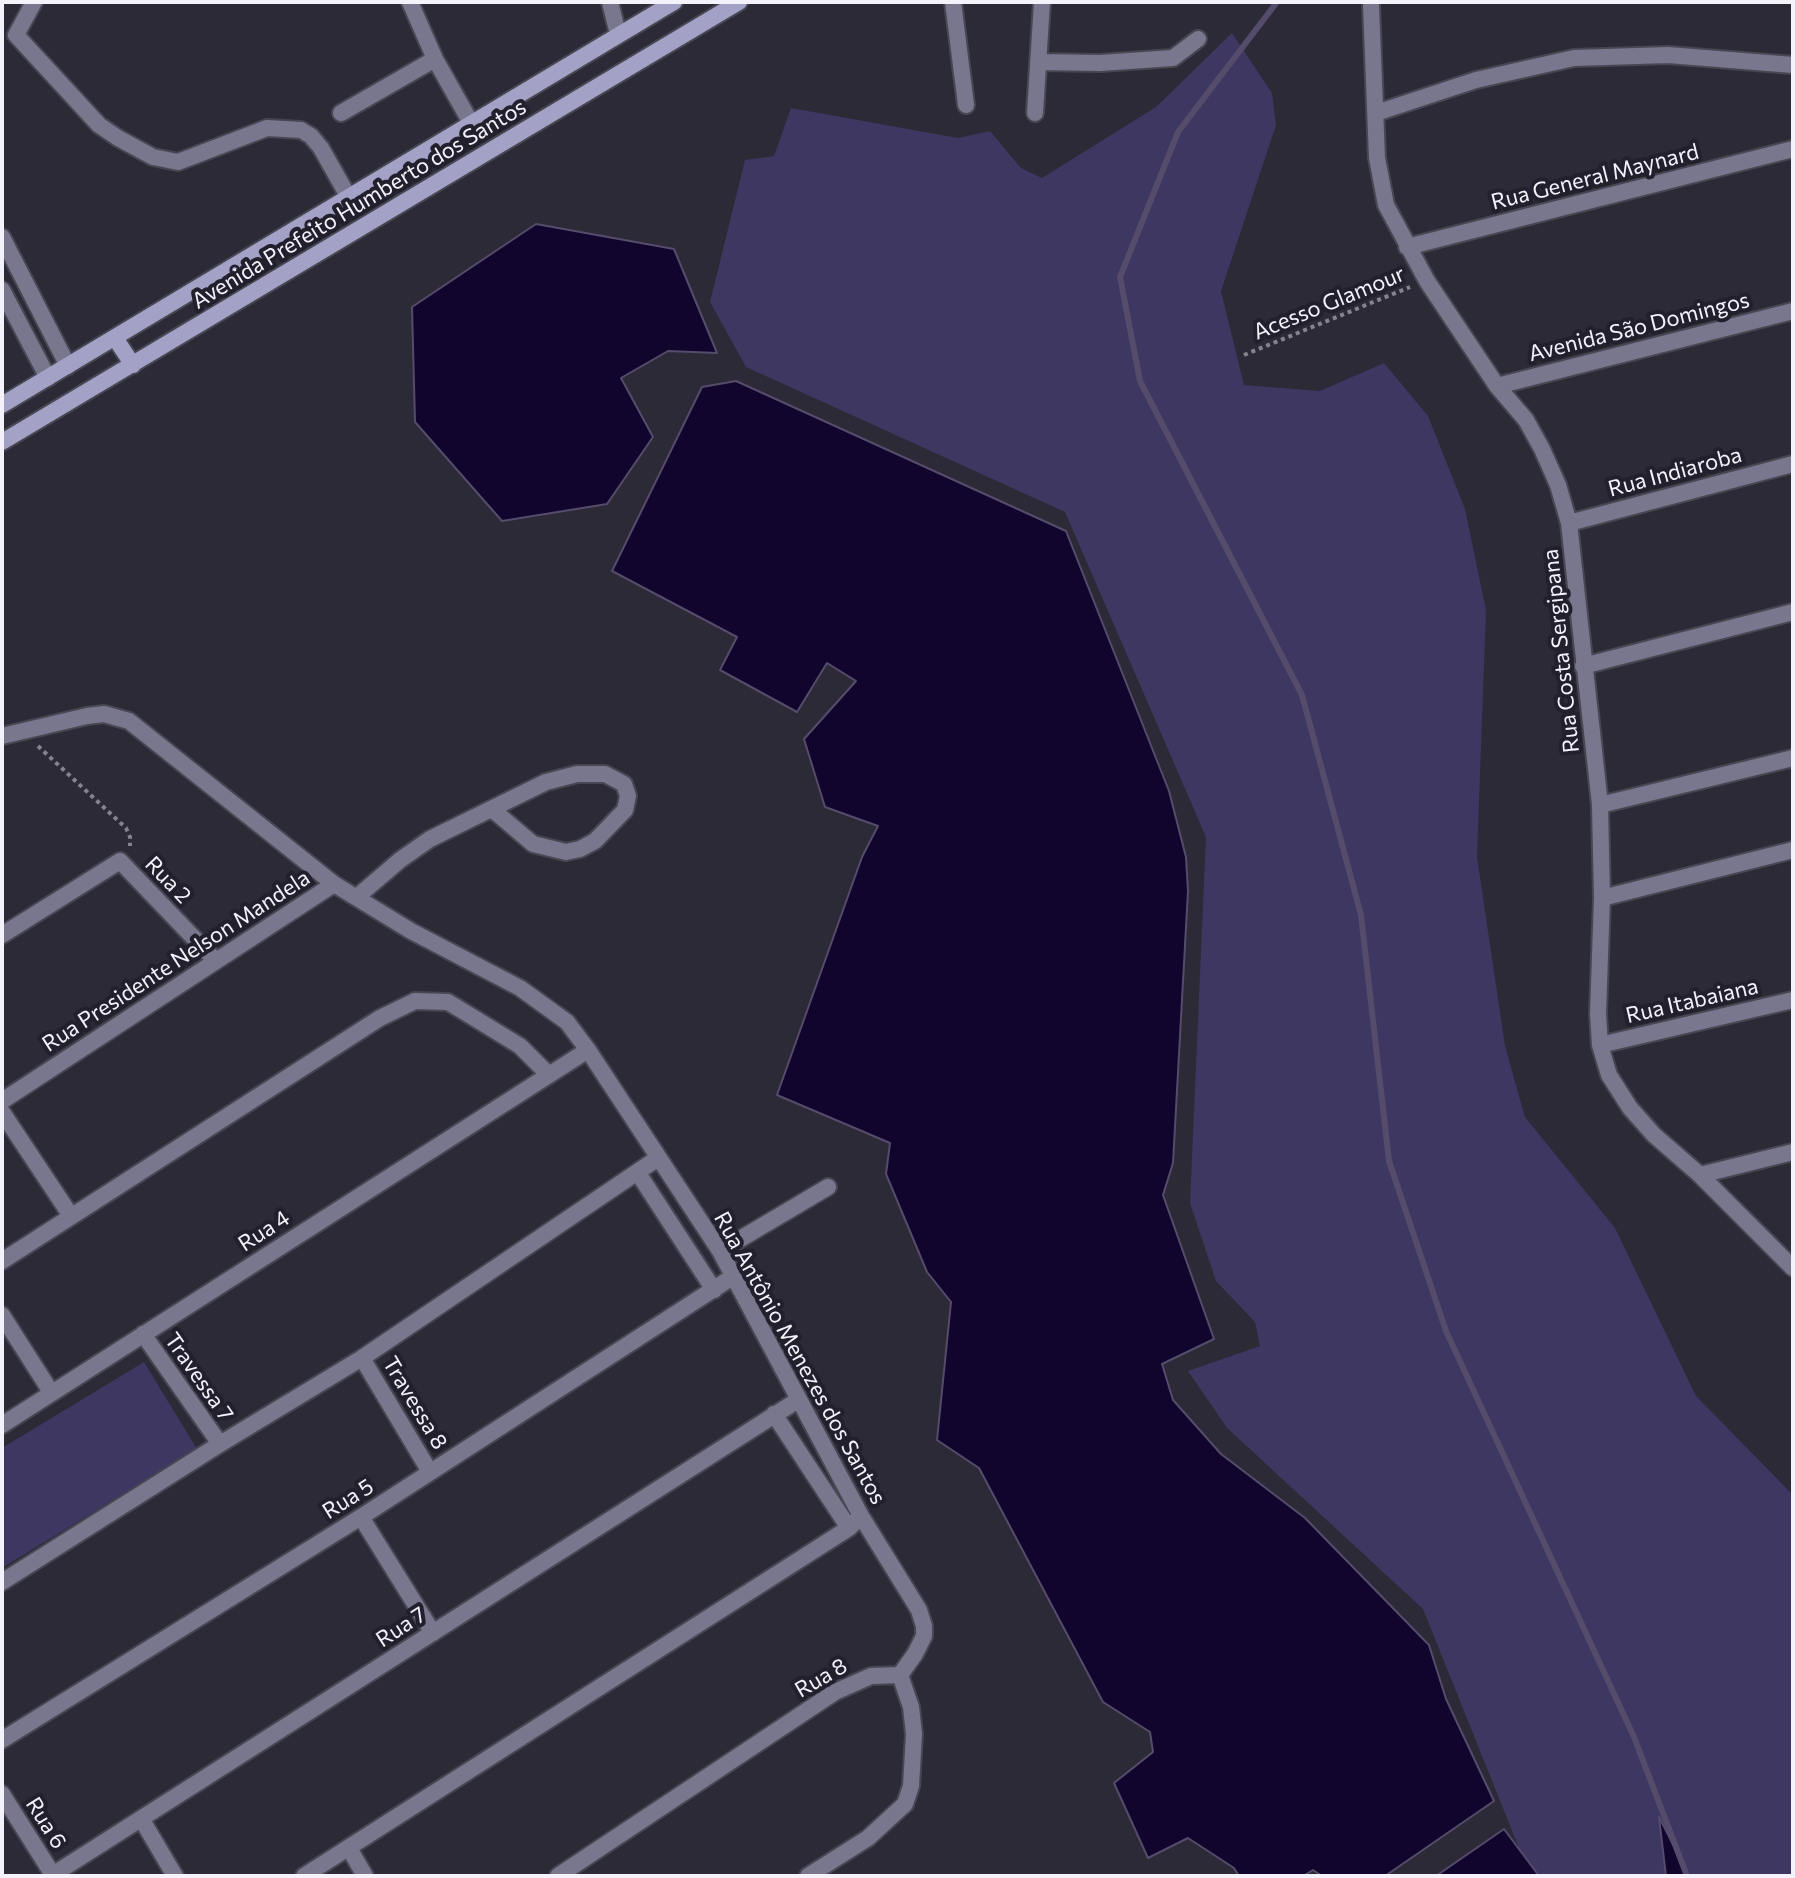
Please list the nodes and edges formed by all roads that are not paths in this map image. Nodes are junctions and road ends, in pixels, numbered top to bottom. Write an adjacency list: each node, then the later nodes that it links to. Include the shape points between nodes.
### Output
1 (34, 2): 20 (street, via 16,35 99,125 127,143 153,157 178,162 267,128 301,130 321,148)
2 (410, 2): 11 (street)
3 (610, 2): 9 (street)
4 (674, 2): 9 (street, Avenida Prefeito Humberto dos Santos)
5 (739, 2): 26 (street, Avenida Prefeito Humberto dos Santos)
6 (953, 2): 14 (street)
7 (1042, 2): 12 (street)
8 (1371, 5): 17 (street, Rua Costa Sergipana)
9 (618, 34): 18 (street, Avenida Prefeito Humberto dos Santos)
10 (1198, 39): 12 (street, via 1173,58)
11 (435, 59): 15 (street); 18 (street)
12 (1038, 62): 16 (street)
13 (1793, 65): 17 (street, via 1668,55 1574,58 1476,80)
14 (966, 105)
15 (341, 113)
16 (1035, 113)
17 (1376, 113): 22 (street, Rua Costa Sergipana, via 1379,176 1386,205)
18 (471, 123): 20 (street, Avenida Prefeito Humberto dos Santos)
19 (1793, 149): 22 (street, Rua General Maynard)
20 (348, 196): 25 (street, Avenida Prefeito Humberto dos Santos)
21 (2, 237): 27 (street)
22 (1407, 247): 29 (street, Rua Costa Sergipana)
23 (2, 290): 28 (street)
24 (1793, 311): 29 (street, Avenida São Domingos)
25 (115, 338): 26 (street); 27 (street, Avenida Prefeito Humberto dos Santos)
26 (133, 365): 31 (street, Avenida Prefeito Humberto dos Santos)
27 (68, 366): 28 (street, Avenida Prefeito Humberto dos Santos)
28 (48, 378): 30 (street, Avenida Prefeito Humberto dos Santos)
29 (1497, 386): 33 (street, Rua Costa Sergipana, via 1542,449)
30 (2, 405)
31 (2, 442)
32 (1793, 464): 33 (street, Rua Indiaroba)
33 (1569, 523): 35 (street, Rua Costa Sergipana)
34 (1793, 612): 35 (street)
35 (1583, 666): 38 (street, Rua Costa Sergipana)
36 (2, 736): 41 (street, Rua Antônio Menezes dos Santos, via 87,716 129,721)
37 (1793, 758): 38 (street)
38 (1600, 805): 43 (street, Rua Costa Sergipana)
39 (493, 810): 39 (street, via 546,782 577,774 611,775 624,784 628,796 625,810 595,841 566,852 533,844); 42 (street, via 430,839)
40 (1793, 850): 43 (street)
41 (334, 884): 42 (street, Rua Antônio Menezes dos Santos); 45 (street, Rua Presidente Nelson Mandela)
42 (357, 897): 48 (street, Rua Antônio Menezes dos Santos, via 543,1003 567,1022)
43 (1602, 898): 47 (street, Rua Costa Sergipana)
44 (2, 935): 45 (street, Rua 2, via 120,861)
45 (215, 960): 50 (street, Rua Presidente Nelson Mandela)
46 (1793, 1000): 47 (street, Rua Itabaiana)
47 (1600, 1045): 55 (street, Rua Costa Sergipana, via 1609,1075 1630,1108)
48 (588, 1050): 49 (street, Rua 4); 53 (street, Rua Antônio Menezes dos Santos)
49 (548, 1074): 57 (street, via 520,1046 448,1002 415,1001 380,1018); 64 (street, Rua 4)
50 (2, 1101)
51 (2, 1112): 57 (street)
52 (1793, 1152): 55 (street)
53 (658, 1158): 54 (street); 58 (street, Rua Antônio Menezes dos Santos)
54 (638, 1173): 62 (street); 65 (street)
55 (1700, 1175): 60 (street, Rua Costa Sergipana)
56 (828, 1187): 58 (street)
57 (71, 1216): 59 (street)
58 (720, 1251): 61 (street, Rua Antônio Menezes dos Santos)
59 (2, 1261)
60 (1793, 1268)
61 (734, 1276): 62 (street, Rua 5); 67 (street, Rua Antônio Menezes dos Santos)
62 (714, 1290): 71 (street, Rua 5)
63 (2, 1315): 66 (street)
64 (143, 1334): 66 (street, Rua 4); 70 (street, Travessa 7)
65 (362, 1358): 70 (street); 71 (street, Travessa 8)
66 (51, 1392): 69 (street, Rua 4)
67 (798, 1400): 68 (street, Rua 7); 72 (street, Rua Antônio Menezes dos Santos)
68 (774, 1414): 74 (street); 76 (street, Rua 7)
69 (2, 1425)
70 (220, 1444): 75 (street)
71 (430, 1472): 73 (street, Rua 5)
72 (861, 1516): 74 (street); 77 (street, Rua Antônio Menezes dos Santos, via 923,1619 922,1641)
73 (361, 1517): 76 (street); 78 (street, Rua 5)
74 (849, 1528): 81 (street)
75 (2, 1582)
76 (433, 1633): 80 (street, Rua 7)
77 (900, 1675): 82 (street, Rua 8, via 871,1676 835,1692); 88 (street, via 911,1707 915,1747 905,1804 868,1838)
78 (2, 1740)
79 (2, 1794): 83 (street, Rua 6)
80 (142, 1820): 83 (street, Rua 7); 84 (street)
81 (349, 1848): 85 (street); 86 (street)
82 (578, 1871): 87 (street, Rua 8)
83 (52, 1875)
84 (175, 1876)
85 (304, 1876)
86 (365, 1876)
87 (558, 1876)
88 (808, 1876)

